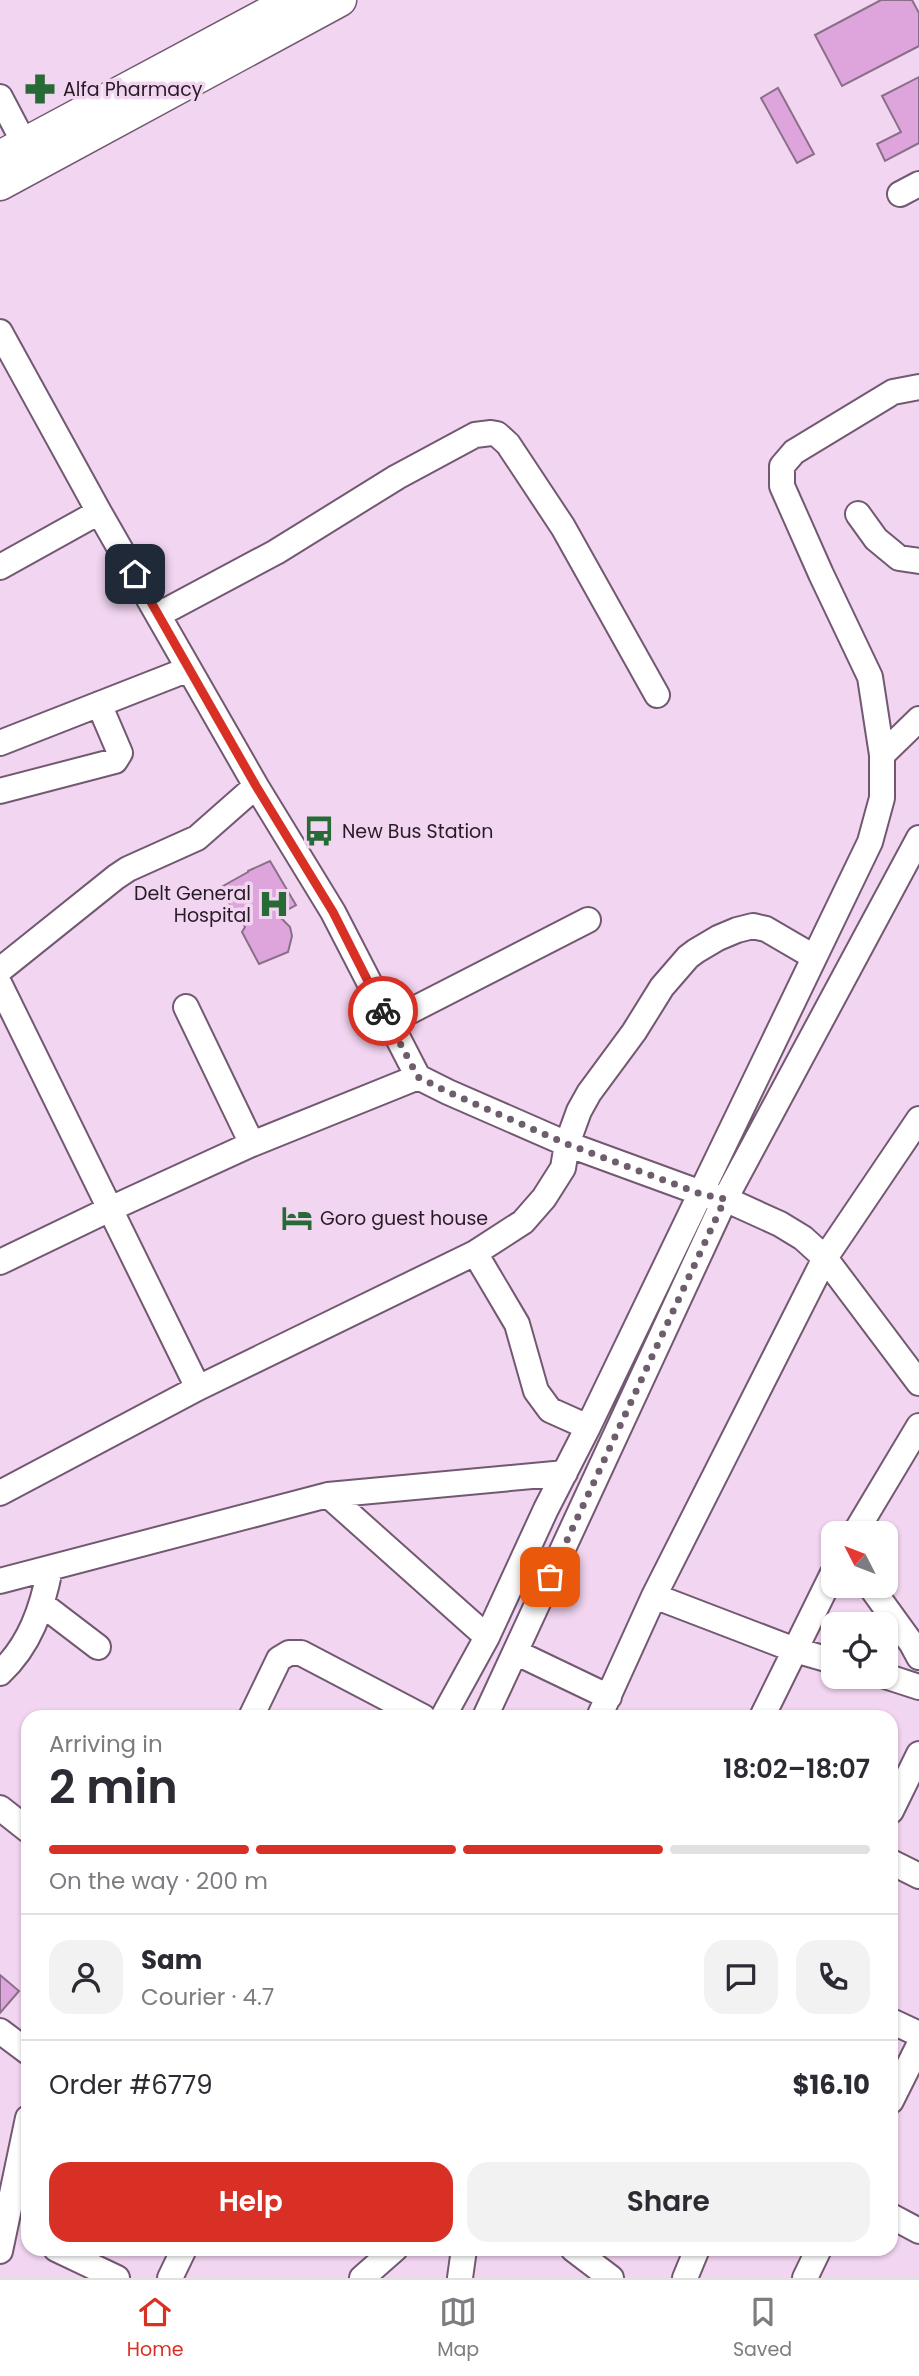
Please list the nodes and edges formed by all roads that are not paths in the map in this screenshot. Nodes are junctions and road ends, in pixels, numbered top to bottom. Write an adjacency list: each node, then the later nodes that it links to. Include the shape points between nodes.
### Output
1 (293, 0): 4 (main road)
2 (340, 0): 4 (main road)
3 (0, 97): 4 (street)
4 (20, 155): 5 (main road)
5 (0, 184)
6 (0, 332): 8 (street)
7 (919, 387): 18 (street, via 893,392 794,452 782,466 782,486 870,677)
8 (99, 512): 11 (street); 12 (street)
9 (858, 514): 10 (street, via 899,558)
10 (919, 561)
11 (0, 567)
12 (158, 615): 13 (street); 14 (street, via 276,552 397,477 475,435 491,433 508,444 562,527)
13 (189, 669): 15 (street); 19 (street)
14 (657, 695)
15 (99, 704): 17 (street); 20 (street, via 120,753 115,761)
16 (919, 719): 18 (street)
17 (0, 743)
18 (882, 755): 23 (street, via 882,799 870,842)
19 (256, 786): 24 (street, via 197,838 116,877); 26 (street, via 333,912)
20 (0, 790)
21 (919, 838): 31 (street)
22 (588, 919): 26 (street)
23 (814, 957): 30 (street, via 753,926 718,938 688,957 589,1093); 31 (street)
24 (1, 983): 32 (street)
25 (186, 1007): 29 (street)
26 (389, 1023): 27 (street)
27 (418, 1077): 29 (street); 30 (street)
28 (919, 1119): 34 (street)
29 (252, 1144): 32 (street)
30 (567, 1144): 31 (street); 33 (street, via 563,1168 544,1198 523,1222)
31 (713, 1196): 34 (street, via 780,1224); 39 (street); 53 (street)
32 (110, 1209): 35 (street); 37 (street)
33 (475, 1253): 37 (street); 39 (street, via 517,1324 536,1391 550,1410)
34 (825, 1258): 36 (street); 46 (street)
35 (0, 1262)
36 (916, 1374)
37 (198, 1388): 41 (street)
38 (919, 1426): 43 (street)
39 (588, 1427): 40 (street)
40 (565, 1473): 42 (street); 50 (street)
41 (0, 1493)
42 (328, 1495): 44 (street); 50 (street)
43 (862, 1521)
44 (50, 1569): 45 (street); 49 (street)
45 (0, 1581)
46 (654, 1596): 52 (street); 64 (street)
47 (821, 1597): 52 (street)
48 (879, 1598): 54 (street)
49 (43, 1605): 51 (street); 56 (street, via 27,1640)
50 (487, 1637): 61 (street)
51 (97, 1647)
52 (795, 1650): 55 (street); 65 (street)
53 (515, 1652): 62 (street); 63 (street)
54 (919, 1657)
55 (821, 1658)
56 (0, 1673)
57 (898, 1680): 58 (street)
58 (919, 1687)
59 (254, 1710): 60 (street, via 279,1659 289,1653 301,1653)
60 (410, 1710)
61 (447, 1710)
62 (488, 1710)
63 (602, 1710)
64 (603, 1710)
65 (765, 1710)
66 (919, 1754): 67 (street)
67 (913, 1779): 68 (street)
68 (898, 1801)
69 (1, 1812): 70 (street)
70 (21, 1825)
71 (898, 1866): 72 (street)
72 (919, 1876)
73 (898, 2024): 75 (street)
74 (0, 2031): 77 (street)
75 (919, 2034)
76 (919, 2045): 78 (street)
77 (21, 2047)
78 (898, 2088)
79 (21, 2190): 81 (street)
80 (898, 2220): 82 (street)
81 (17, 2230): 83 (street)
82 (919, 2231)
83 (0, 2251)
84 (71, 2256): 91 (street)
85 (181, 2256): 92 (street)
86 (388, 2256): 93 (street)
87 (463, 2256): 94 (street)
88 (582, 2256): 95 (street)
89 (694, 2256): 96 (street)
90 (816, 2256): 97 (street)
91 (117, 2278)
92 (170, 2278)
93 (362, 2278)
94 (460, 2278)
95 (611, 2278)
96 (685, 2278)
97 (805, 2278)

